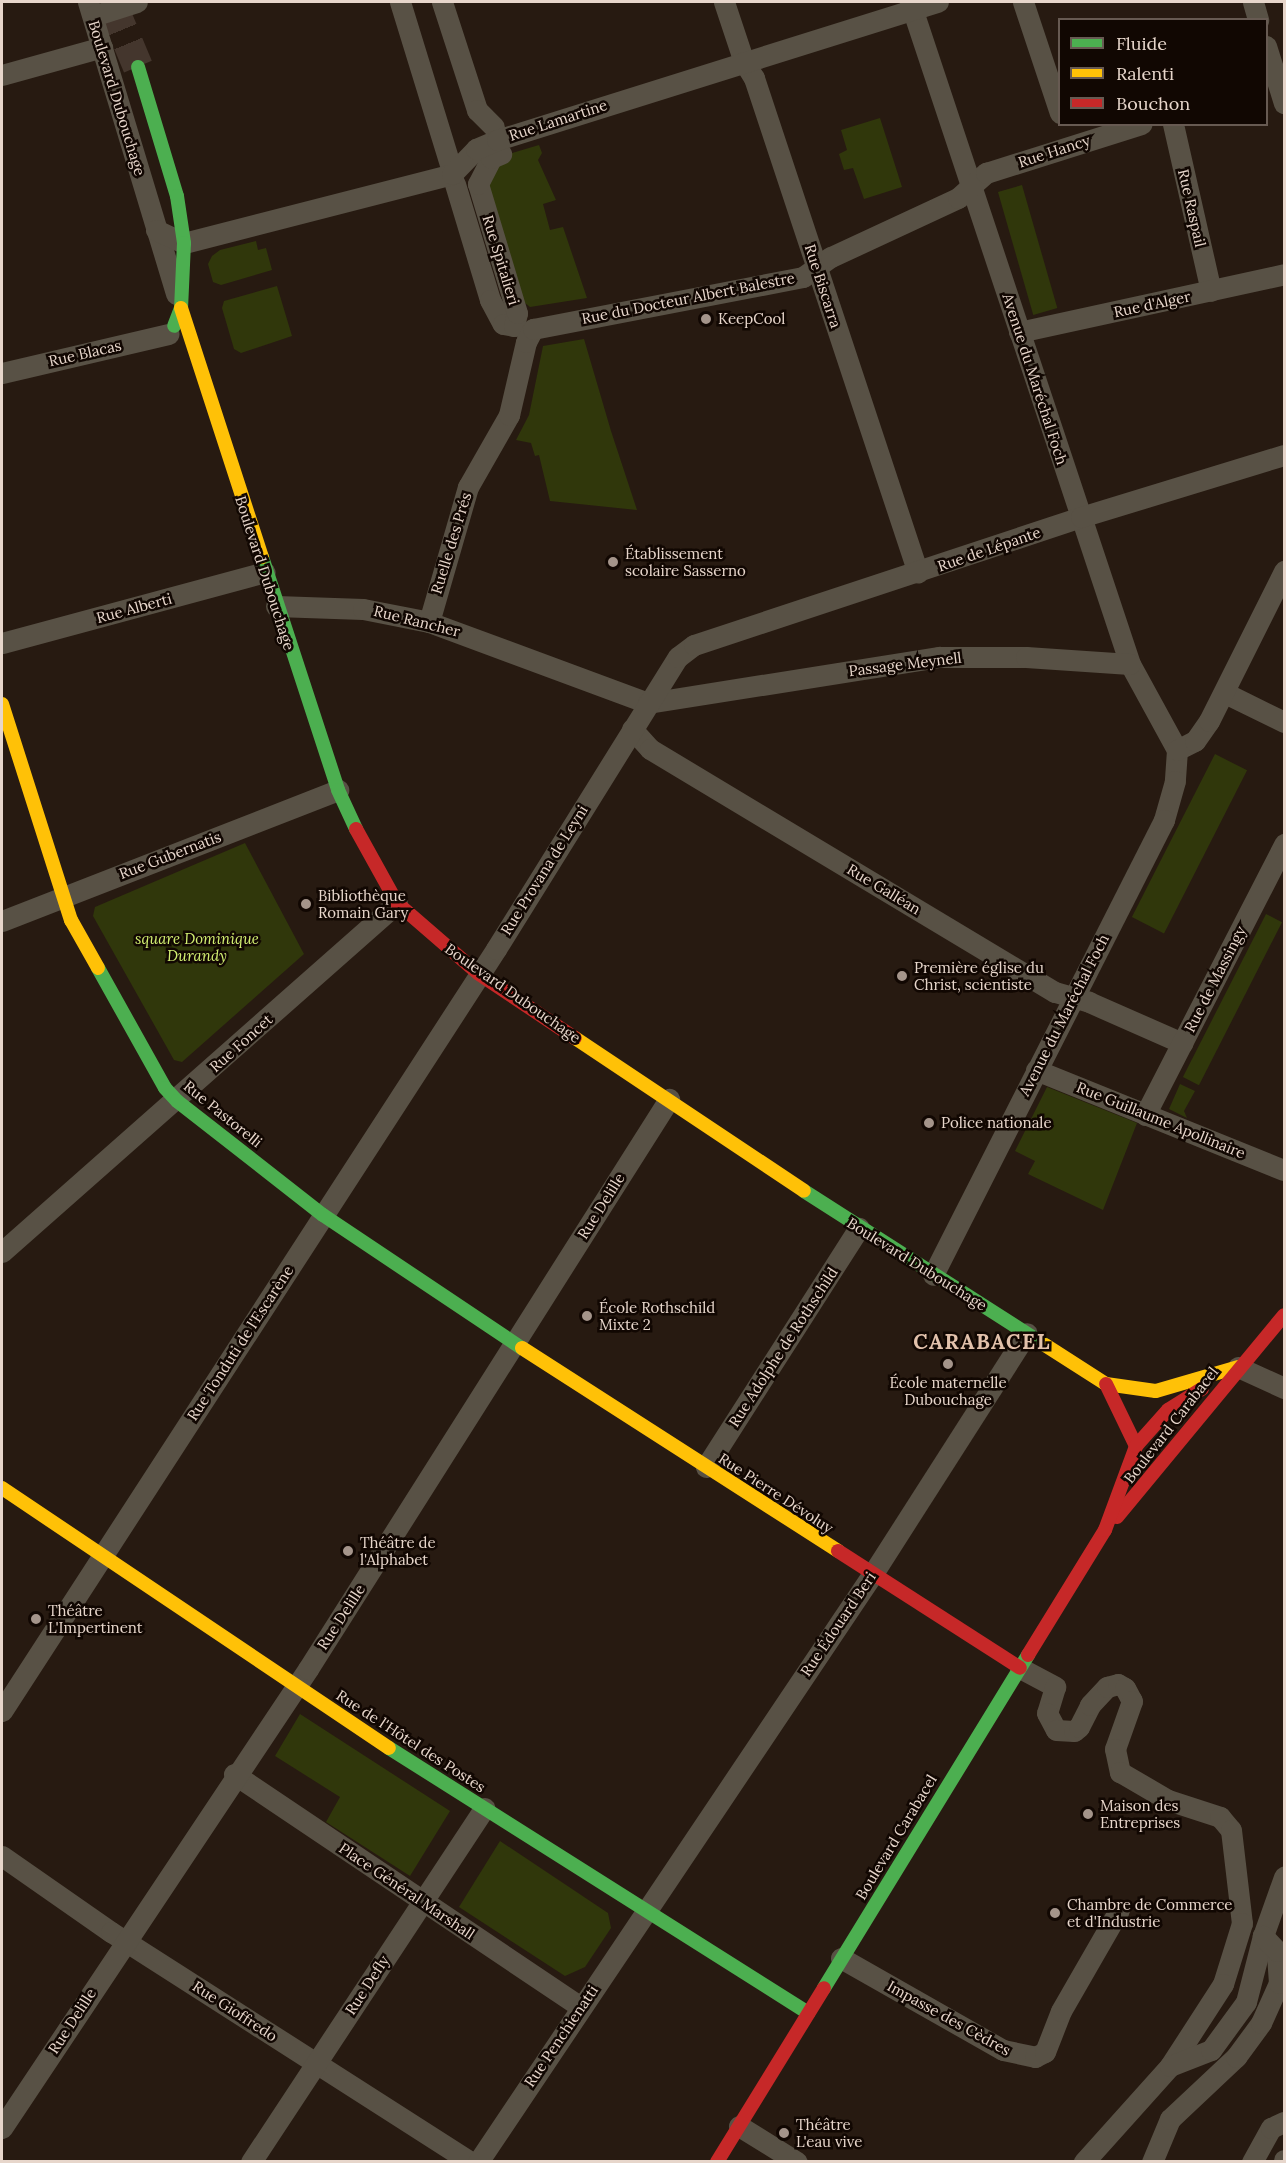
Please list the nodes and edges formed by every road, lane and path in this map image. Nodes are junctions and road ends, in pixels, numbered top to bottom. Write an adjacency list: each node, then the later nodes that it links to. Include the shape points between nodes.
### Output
1 (137, 2): 9 (street)
2 (400, 2): 23 (street, Rue Spitalieri, via 490,300 503,324 514,326 516,313 478,184 491,158)
3 (442, 2): 21 (street, via 477,110)
4 (724, 2): 13 (street, Rue Biscarra)
5 (938, 2): 8 (street, Rue Lamartine)
6 (1023, 2): 17 (street)
7 (1253, 2): 10 (street)
8 (911, 5): 13 (street, Rue Lamartine); 24 (street, Avenue du Maréchal Foch)
9 (91, 9): 11 (street, Boulevard Dubouchage)
10 (1257, 18)
11 (102, 47): 15 (street); 25 (street, Boulevard Dubouchage)
12 (1268, 53): 16 (street)
13 (744, 62): 26 (street, Rue Lamartine, via 487,143 452,174); 27 (street, Rue Biscarra, via 754,78)
14 (138, 67): 26 (main road, Boulevard Dubouchage, via 177,196)
15 (2, 75)
16 (1278, 88)
17 (1058, 110)
18 (1064, 126): 22 (street)
19 (1135, 126): 22 (street, Rue Hancy)
20 (1173, 126): 29 (street, Rue Raspail)
21 (494, 127)
22 (1070, 146): 24 (street, Rue Hancy, via 986,173)
23 (501, 154)
24 (971, 188): 27 (street, Rue du Docteur Albert Balestre); 31 (street, Avenue du Maréchal Foch)
25 (156, 230): 26 (street); 30 (street, Boulevard Dubouchage)
26 (184, 243): 30 (main road, Boulevard Dubouchage)
27 (817, 267): 32 (street, Rue du Docteur Albert Balestre, via 803,277 539,326); 39 (street, Rue Biscarra)
28 (1284, 274): 29 (street, Rue d'Alger)
29 (1211, 291): 31 (street, Rue d'Alger)
30 (181, 308): 33 (main road, Boulevard Dubouchage); 38 (main road, Boulevard Dubouchage)
31 (1019, 332): 36 (street, Avenue du Maréchal Foch)
32 (528, 333): 41 (street, Ruelle des Prés, via 510,415 468,487)
33 (168, 334): 34 (street, Rue Blacas)
34 (2, 373)
35 (1284, 455): 36 (street, Rue de Lépante)
36 (1081, 517): 39 (street, Rue de Lépante); 44 (street, Avenue du Maréchal Foch)
37 (1284, 571): 45 (street)
38 (265, 572): 40 (main road, Boulevard Dubouchage); 42 (street, Rue Alberti)
39 (918, 573): 43 (street, Rue de Lépante)
40 (276, 606): 41 (street, Rue Rancher, via 363,609); 51 (main road, Boulevard Dubouchage)
41 (429, 622): 46 (street, Rue Rancher)
42 (2, 643)
43 (694, 645): 46 (street, Rue Provana de Leyni, via 678,657)
44 (1130, 664): 46 (street, Passage Meynell, via 1026,657 939,657); 50 (street, Avenue du Maréchal Foch)
45 (1225, 693): 48 (street); 50 (street, via 1195,741)
46 (648, 703): 49 (street, Rue Provana de Leyni)
47 (2, 704): 53 (main road, Rue Pastorelli)
48 (1284, 722)
49 (632, 729): 56 (street, Rue Provana de Leyni); 57 (street, Rue Galléan, via 650,749 696,777 1055,992)
50 (1177, 750): 57 (street, Avenue du Maréchal Foch, via 1175,781 1164,820)
51 (338, 790): 53 (street, Rue Gubernatis); 54 (main road, Boulevard Dubouchage)
52 (1284, 844): 58 (street, Rue de Massingy)
53 (62, 895): 55 (street, Rue Gubernatis); 61 (main road, Rue Pastorelli, via 165,1088)
54 (397, 903): 56 (main road, Boulevard Dubouchage); 61 (street, Rue Foncet)
55 (2, 921)
56 (479, 974): 60 (main road, Boulevard Dubouchage); 64 (street, Rue Tonduti de l'Escarène)
57 (1074, 997): 58 (street, Rue Galléan); 59 (street, Avenue du Maréchal Foch)
58 (1182, 1043): 62 (street, Rue de Massingy)
59 (1036, 1070): 62 (street, Rue Guillaume Apollinaire); 67 (street, Avenue du Maréchal Foch)
60 (669, 1099): 65 (main road, Boulevard Dubouchage); 70 (street, Rue Delille)
61 (177, 1101): 64 (main road, Rue Pastorelli); 66 (street, Rue Foncet)
62 (1145, 1115): 63 (street, Rue Guillaume Apollinaire)
63 (1284, 1170)
64 (323, 1215): 70 (main road, Rue Pastorelli); 79 (street, Rue Tonduti de l'Escarène)
65 (859, 1228): 67 (main road, Boulevard Dubouchage); 76 (street, Rue Adolphe de Rothschild)
66 (2, 1252)
67 (933, 1275): 69 (main road, Boulevard Dubouchage)
68 (1284, 1315): 71 (main road)
69 (1027, 1332): 72 (main road, Boulevard Dubouchage); 80 (street, Rue Édouard Beri)
70 (516, 1342): 76 (main road, Rue Pierre Dévoluy); 82 (street, Rue Delille)
71 (1238, 1367): 73 (main road, Boulevard Carabacel); 74 (street); 75 (main road, Boulevard Carabacel, via 1168,1410); 78 (main road, Boulevard Carabacel, via 1199,1420)
72 (1106, 1384): 73 (main road, Boulevard Dubouchage, via 1156,1392); 75 (main road)
73 (1177, 1387)
74 (1284, 1388)
75 (1136, 1446): 78 (main road, Boulevard Carabacel)
76 (706, 1467): 80 (main road, Rue Pierre Dévoluy)
77 (2, 1488): 79 (main road, Rue de l'Hôtel des Postes)
78 (1105, 1530): 81 (main road, Boulevard Carabacel)
79 (102, 1556): 82 (main road, Rue de l'Hôtel des Postes); 83 (street, Rue Tonduti de l'Escarène)
80 (872, 1575): 81 (main road, Rue Pierre Dévoluy); 90 (street, Rue Édouard Beri)
81 (1020, 1668): 93 (main road, Boulevard Carabacel); 97 (street, via 1055,1687 1047,1713 1056,1730 1074,1731 1079,1727 1090,1705 1107,1687 1118,1684 1125,1688 1132,1701 1115,1749 1120,1772 1168,1800 1220,1817 1231,1830 1242,1917 1239,1939 1223,1984)
82 (297, 1685): 84 (street, Rue Delille); 85 (main road, Rue de l'Hôtel des Postes)
83 (2, 1711)
84 (234, 1774): 88 (street, Place Général Marshall); 92 (street, Rue Delille)
85 (484, 1808): 88 (street, Rue Defly); 90 (main road, Rue de l'Hôtel des Postes)
86 (2, 1856): 92 (street, Rue Gioffredo)
87 (1284, 1877): 91 (street)
88 (422, 1902): 94 (street, Place Général Marshall); 96 (street, Rue Defly)
89 (1119, 1910): 93 (street, Impasse des Cèdres, via 1061,2012 1045,2052 1035,2057 1003,2050)
90 (644, 1912): 94 (street, Rue Penchienatti); 95 (main road, Rue de l'Hôtel des Postes)
91 (1263, 1936): 97 (street, via 1246,2002 1211,2050); 107 (street, via 1277,1951 1279,1983 1261,2023 1236,2057 1170,2120)
92 (125, 1941): 96 (street, Rue Gioffredo); 100 (street, Rue Delille)
93 (841, 1958): 95 (main road, Boulevard Carabacel)
94 (581, 2007): 103 (street, Rue Penchienatti)
95 (808, 2013): 99 (main road, Boulevard Carabacel)
96 (316, 2063): 101 (street, Rue Defly); 102 (street, Rue Gioffredo)
97 (1170, 2066): 106 (street)
98 (1284, 2122): 108 (street, via 1270,2128)
99 (739, 2126): 104 (main road, Boulevard Carabacel); 105 (street)
100 (2, 2128)
101 (251, 2162)
102 (470, 2162)
103 (478, 2162)
104 (717, 2162)
105 (797, 2162)
106 (1084, 2162)
107 (1152, 2162)
108 (1252, 2162)

